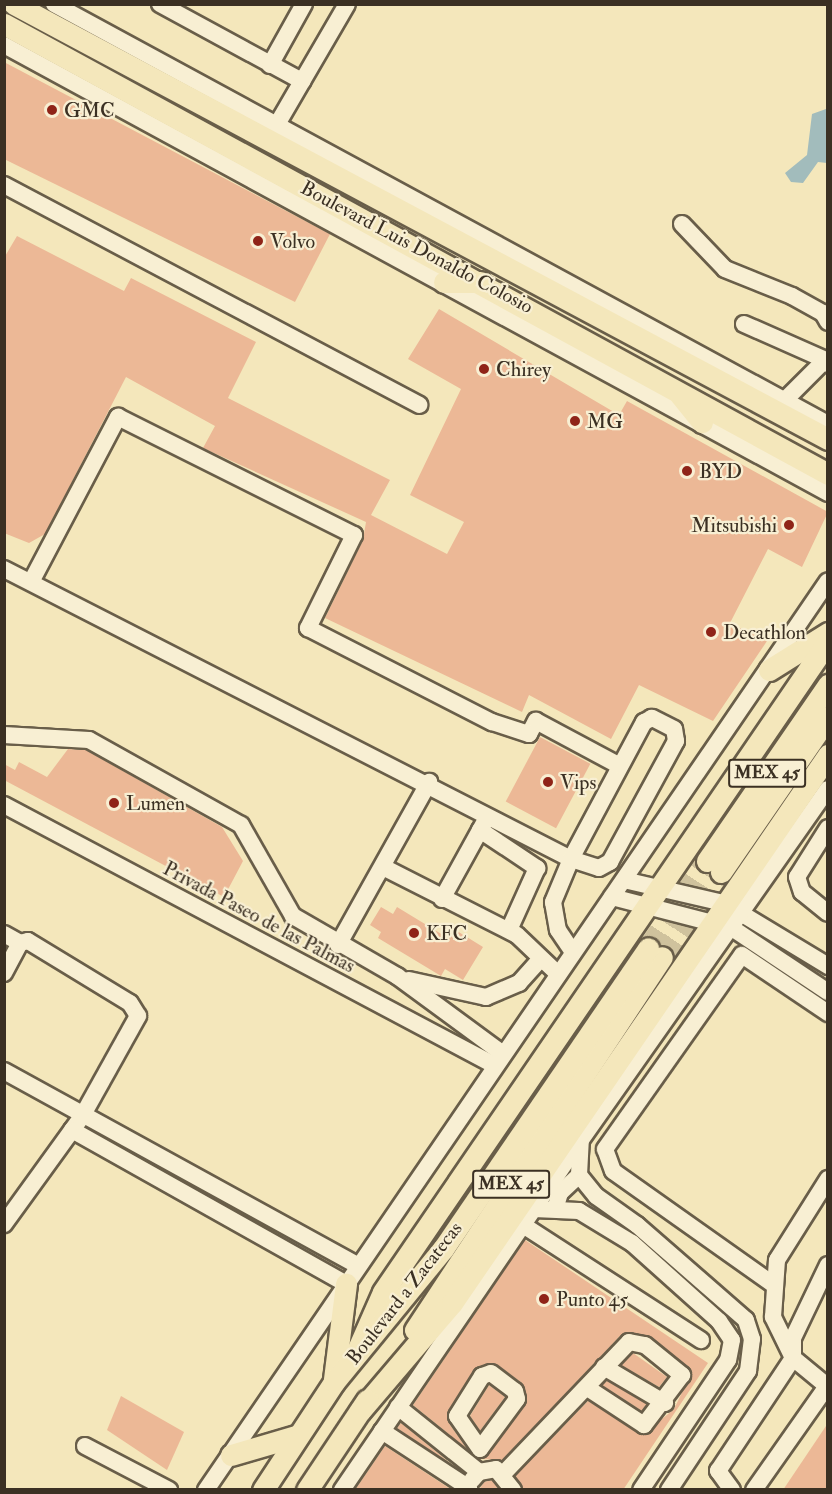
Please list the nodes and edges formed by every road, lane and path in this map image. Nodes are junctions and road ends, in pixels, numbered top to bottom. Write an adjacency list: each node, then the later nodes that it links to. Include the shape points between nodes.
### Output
1 (14, 4): 11 (main road, Boulevard Luis Donaldo Colosio)
2 (54, 4): 11 (street, Boulevard Luis Donaldo Colosio)
3 (160, 4): 8 (street)
4 (304, 4): 8 (street)
5 (347, 4): 10 (street)
6 (4, 24): 9 (main road, Boulevard Luis Donaldo Colosio)
7 (4, 45): 15 (street, Boulevard Luis Donaldo Colosio)
8 (270, 65): 10 (street)
9 (93, 72): 11 (main road, via 142,84 229,131); 13 (main road, Boulevard Luis Donaldo Colosio)
10 (302, 81): 11 (street)
11 (272, 133): 13 (main road); 19 (street, Boulevard Luis Donaldo Colosio); 20 (main road, Boulevard Luis Donaldo Colosio)
12 (4, 185): 24 (street)
13 (334, 203): 16 (main road, Boulevard Luis Donaldo Colosio)
14 (682, 224): 17 (street, via 725,269 792,296)
15 (444, 282): 16 (main road); 25 (street, Boulevard Luis Donaldo Colosio)
16 (481, 282): 22 (main road, Boulevard Luis Donaldo Colosio)
17 (828, 322)
18 (744, 324): 21 (street)
19 (651, 328): 20 (main road); 23 (street, Boulevard Luis Donaldo Colosio)
20 (627, 332): 26 (main road, Boulevard Luis Donaldo Colosio)
21 (826, 362): 23 (street)
22 (672, 385): 25 (main road); 27 (main road, Boulevard Luis Donaldo Colosio)
23 (784, 401): 26 (street, Boulevard Luis Donaldo Colosio)
24 (419, 405)
25 (702, 422): 28 (street, Boulevard Luis Donaldo Colosio)
26 (822, 429)
27 (828, 474)
28 (828, 493)
29 (4, 569): 31 (street)
30 (828, 580): 34 (street)
31 (31, 582): 39 (street, via 118,417 354,535 308,628 492,722 529,734 536,721); 40 (street)
32 (828, 633): 34 (main road)
33 (828, 641): 49 (main road)
34 (769, 670): 48 (street)
35 (828, 685): 36 (main road, MEX 45, via 714,867)
36 (828, 717)
37 (4, 735): 60 (street, via 89,740 241,825 293,916)
38 (828, 755): 52 (main road)
39 (620, 766): 46 (street); 46 (street, via 648,718 674,729 676,741 609,862 599,868)
40 (429, 782): 43 (street); 47 (street)
41 (828, 789): 52 (street)
42 (4, 805): 70 (street, Privada Paseo de las Palmas)
43 (489, 813): 45 (street); 46 (street)
44 (828, 828): 54 (street, via 798,877 801,892)
45 (480, 831): 51 (street); 57 (street, via 537,868)
46 (571, 859): 61 (street, via 553,902 558,930)
47 (383, 867): 51 (street); 60 (street)
48 (624, 880): 49 (street); 50 (street)
49 (659, 892): 52 (street); 53 (main road)
50 (612, 897): 53 (street); 61 (street)
51 (442, 899): 57 (street)
52 (734, 908): 55 (main road); 56 (street); 63 (street)
53 (647, 910): 55 (street); 91 (main road, via 383,1292)
54 (828, 913)
55 (711, 921): 56 (street); 79 (main road)
56 (732, 928): 67 (street); 74 (street)
57 (509, 930): 62 (street)
58 (4, 934): 59 (street)
59 (20, 942): 64 (street); 72 (street, via 28,941 130,1004 138,1016)
60 (338, 945): 66 (street)
61 (573, 952): 65 (street)
62 (539, 961): 65 (street); 66 (street, via 519,983 486,998)
63 (828, 966)
64 (4, 973)
65 (558, 974): 70 (street)
66 (397, 976): 70 (street)
67 (825, 988): 68 (street)
68 (808, 999): 69 (street); 86 (street, via 742,955 605,1149 613,1171)
69 (828, 1013)
70 (498, 1059): 84 (street)
71 (4, 1071): 72 (street)
72 (83, 1115): 73 (street); 77 (street)
73 (72, 1130): 78 (street); 81 (street)
74 (581, 1140): 75 (street); 79 (street)
75 (579, 1175): 80 (street, via 560,1193); 88 (street, via 596,1196 637,1225 746,1320)
76 (828, 1179): 86 (street, via 777,1260)
77 (216, 1188): 78 (street); 84 (street)
78 (206, 1205): 85 (street)
79 (528, 1205): 80 (street); 82 (street); 87 (main road)
80 (556, 1206): 90 (street, via 579,1210 632,1243 719,1321)
81 (4, 1224)
82 (523, 1225): 87 (street); 89 (street)
83 (828, 1265): 92 (street, via 793,1338)
84 (358, 1266): 85 (street)
85 (346, 1284): 94 (main road); 103 (street)
86 (774, 1285): 92 (street, via 773,1317)
87 (452, 1316): 97 (street); 98 (main road)
88 (752, 1339): 90 (street); 113 (street, via 748,1371)
89 (701, 1340)
90 (732, 1340): 105 (street, via 728,1360)
91 (357, 1351): 94 (main road, Boulevard a Zacatecas / MEX 45); 98 (main road, Boulevard a Zacatecas / MEX 45, via 442,1249 655,953)
92 (793, 1358): 114 (street, via 718,1471); 115 (street, via 822,1378 824,1394)
93 (604, 1367): 95 (street); 96 (street); 96 (street, via 628,1342 645,1345 682,1376)
94 (334, 1382): 100 (main road, Boulevard a Zacatecas / MEX 45)
95 (589, 1389): 96 (street, via 644,1425); 104 (street)
96 (665, 1403)
97 (398, 1407): 99 (street); 104 (street)
98 (360, 1411): 110 (main road, Boulevard a Zacatecas / MEX 45)
99 (382, 1431): 106 (street); 111 (street)
100 (296, 1436): 103 (main road); 109 (main road, Boulevard a Zacatecas / MEX 45)
101 (85, 1446): 107 (street)
102 (480, 1449): 104 (street)
103 (231, 1455): 108 (street)
104 (490, 1471): 106 (street); 112 (street)
105 (648, 1487)
106 (469, 1489)
107 (169, 1490)
108 (206, 1490)
109 (263, 1490)
110 (308, 1490)
111 (342, 1490)
112 (513, 1490)
113 (669, 1490)
114 (732, 1490)
115 (753, 1490)

